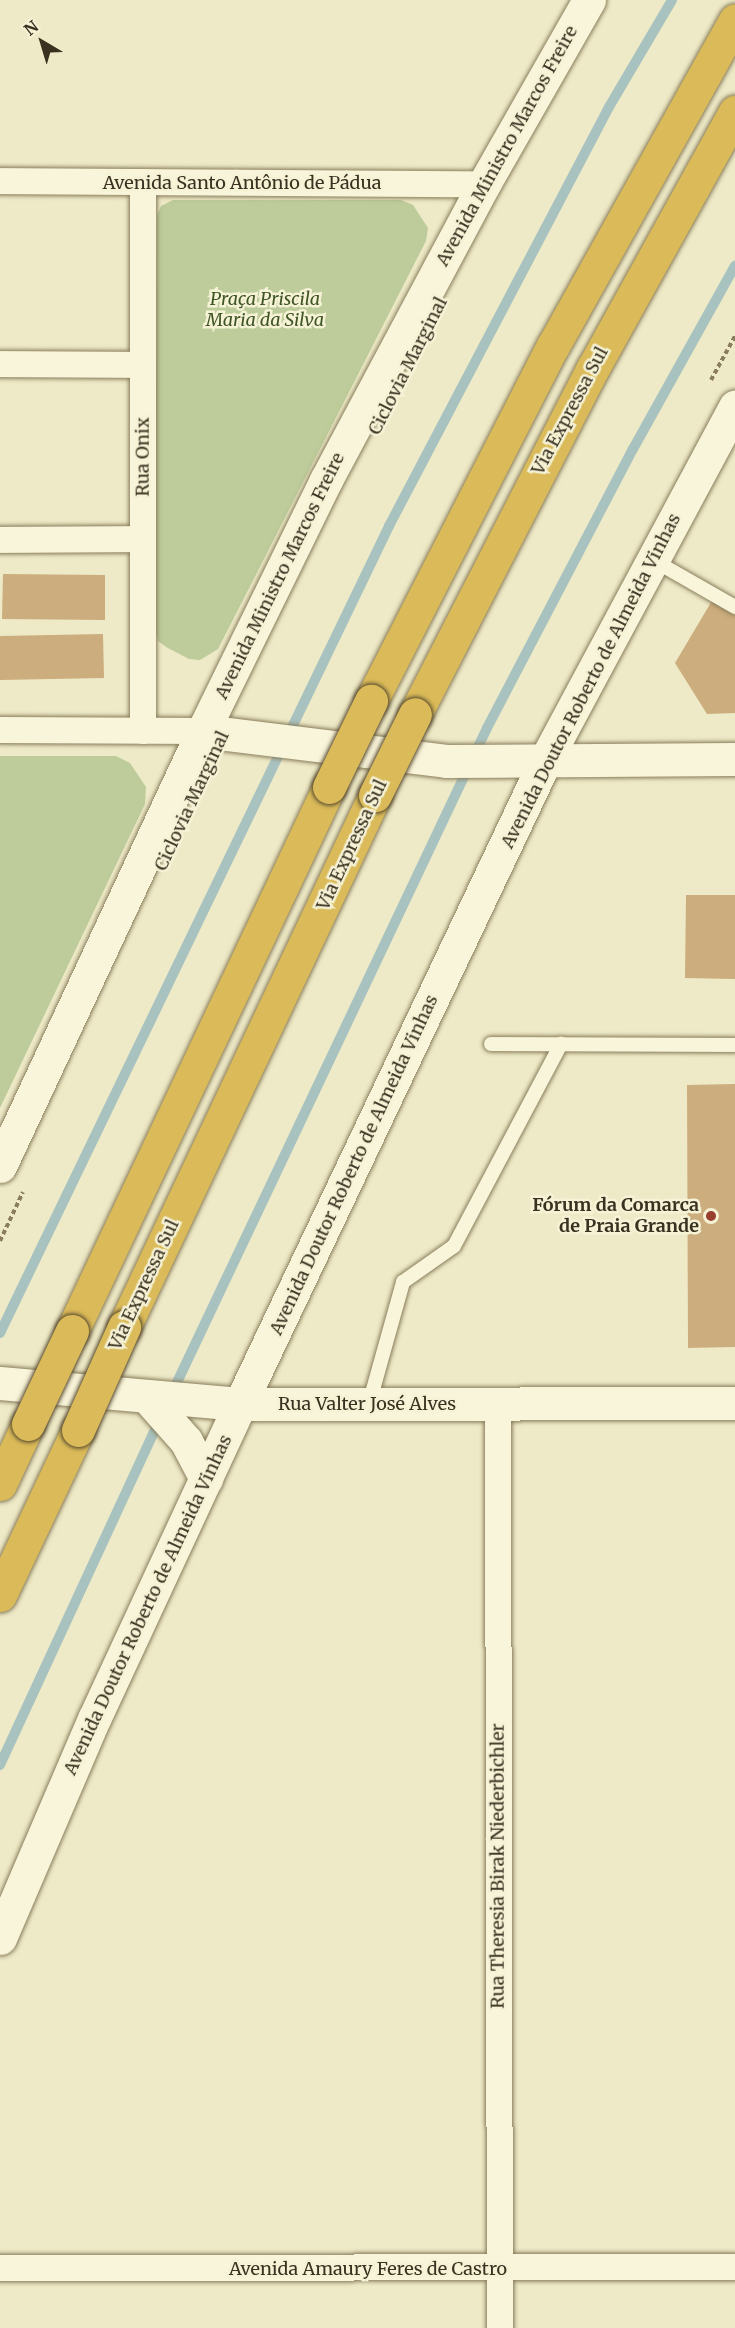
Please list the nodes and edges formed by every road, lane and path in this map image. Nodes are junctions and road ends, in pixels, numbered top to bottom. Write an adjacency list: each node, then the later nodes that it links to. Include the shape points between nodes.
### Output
1 (589, 0): 6 (main road, Avenida Ministro Marcos Freire)
2 (735, 20): 32 (highway, bridge, via 459,524 329,787)
3 (735, 112): 33 (highway, Via Expressa Sul, bridge, via 560,430 415,714)
4 (0, 181): 5 (street, Avenida Santo Antônio de Pádua)
5 (143, 182): 6 (street, Avenida Santo Antônio de Pádua); 8 (street, Rua Onix)
6 (484, 184): 16 (main road, Avenida Ministro Marcos Freire, via 331,471)
7 (0, 364): 8 (street)
8 (143, 365): 10 (street, Rua Onix)
9 (735, 406): 12 (main road, Avenida Doutor Roberto de Almeida Vinhas)
10 (143, 539): 11 (street); 15 (street, Rua Onix)
11 (0, 540)
12 (653, 560): 13 (lane); 17 (main road, Avenida Doutor Roberto de Almeida Vinhas)
13 (735, 606)
14 (0, 730): 15 (street)
15 (143, 731): 16 (street)
16 (203, 731): 17 (main road, via 446,761); 22 (main road, Avenida Ministro Marcos Freire)
17 (546, 759): 18 (main road); 28 (main road, Avenida Doutor Roberto de Almeida Vinhas)
18 (735, 759)
19 (491, 1044): 20 (lane)
20 (561, 1044): 21 (lane); 29 (lane, via 454,1246 402,1282)
21 (735, 1045)
22 (0, 1166)
23 (25, 1187): 24 (path)
24 (0, 1241)
25 (0, 1383): 27 (main road, Rua Valter José Alves)
26 (735, 1403): 30 (main road, Rua Valter José Alves)
27 (162, 1404): 28 (main road, Rua Valter José Alves); 31 (main road)
28 (240, 1404): 29 (main road, Rua Valter José Alves); 31 (main road, Avenida Doutor Roberto de Almeida Vinhas)
29 (369, 1404): 30 (main road, Rua Valter José Alves)
30 (498, 1404): 37 (street, Rua Theresia Birak Niederbichler)
31 (206, 1479): 34 (main road, Avenida Doutor Roberto de Almeida Vinhas, via 94,1719)
32 (0, 1484)
33 (0, 1595)
34 (0, 1938)
35 (0, 2268): 37 (street, Avenida Amaury Feres de Castro)
36 (735, 2268): 37 (street, Avenida Amaury Feres de Castro)
37 (499, 2269): 38 (street, Rua Theresia Birak Niederbichler)
38 (500, 2328)

